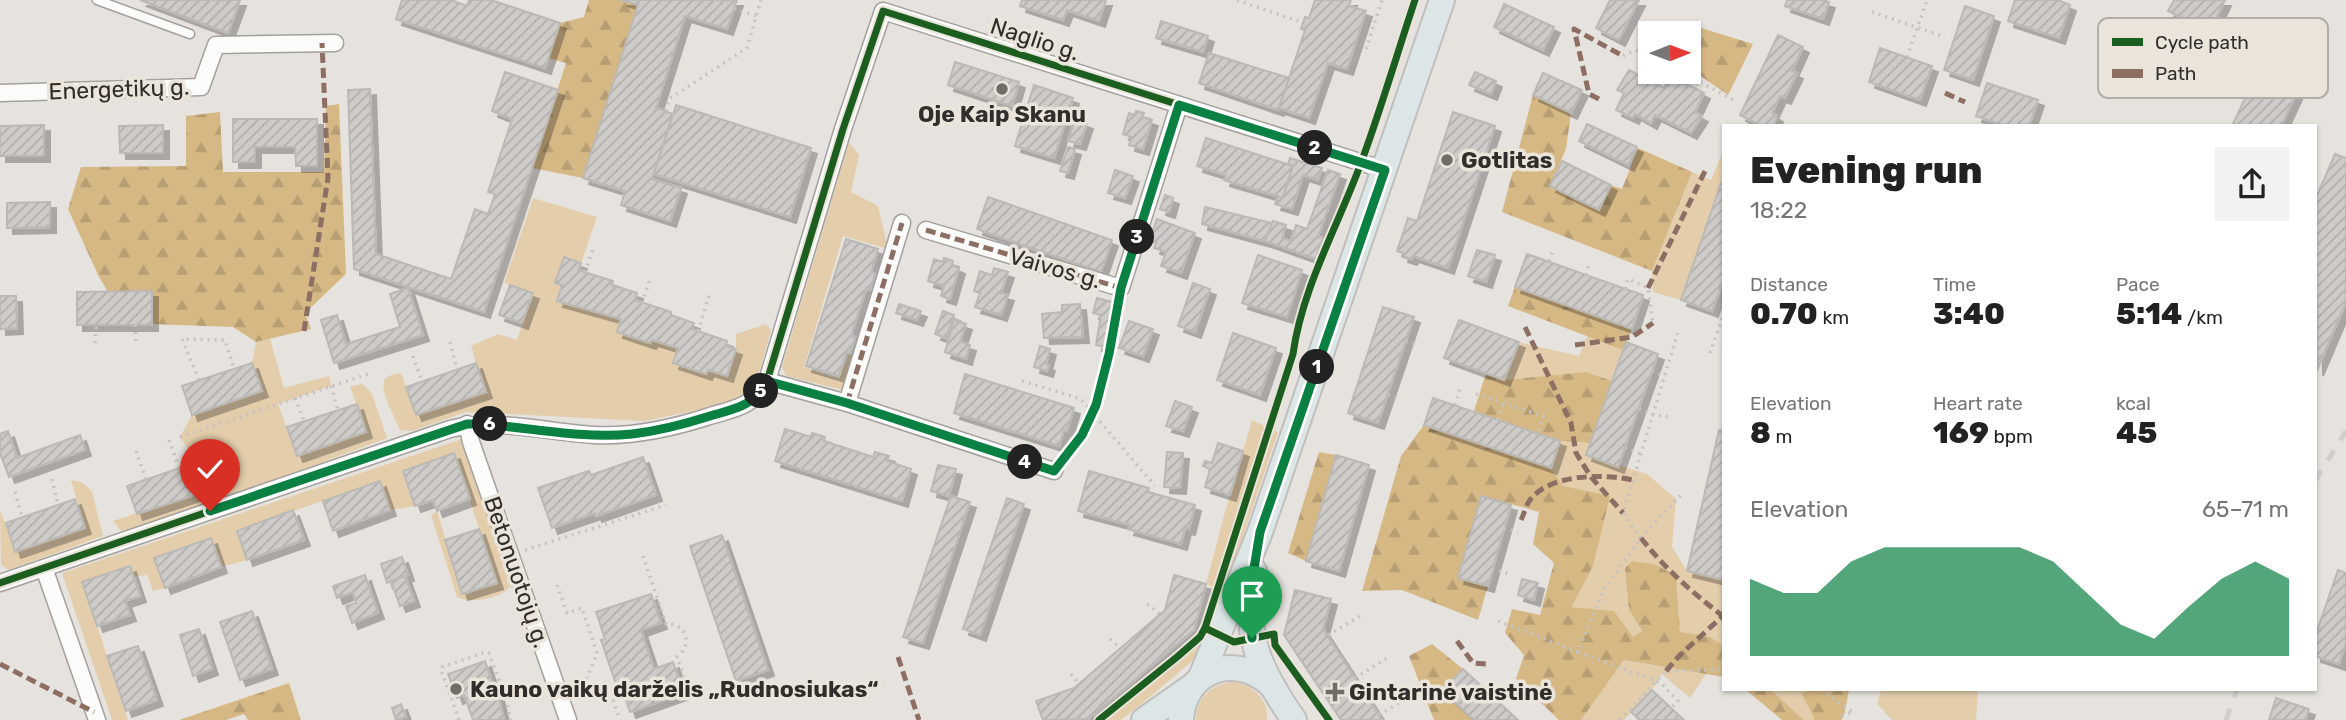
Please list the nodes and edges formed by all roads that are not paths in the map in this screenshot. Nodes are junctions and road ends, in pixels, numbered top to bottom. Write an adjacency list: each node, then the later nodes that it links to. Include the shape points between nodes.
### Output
1 (97, 0): 3 (lane)
2 (1442, 0): 7 (main road)
3 (190, 34)
4 (335, 43): 5 (street, Energetikų g., via 216,44 201,87)
5 (0, 93)
6 (1179, 105): 7 (street, Naglio g.); 9 (street, Vaivos g., via 1121,288); 10 (street, Naglio g., via 883,11)
7 (1385, 170): 14 (main road)
8 (902, 223): 11 (street)
9 (926, 230)
10 (767, 381): 11 (street); 12 (street, via 747,404 631,434)
11 (847, 403): 13 (street)
12 (467, 424): 15 (street); 20 (street, Betonuotojų g.)
13 (1054, 471)
14 (1260, 532): 17 (main road); 18 (main road, via 1249,612 1252,638)
15 (44, 568): 16 (street); 19 (street)
16 (0, 583)
17 (1197, 682): 18 (main road, via 1212,671 1238,667 1251,671); 21 (main road); 22 (main road, via 1185,698)
18 (1278, 701): 23 (main road)
19 (97, 720)
20 (568, 720)
21 (1144, 720)
22 (1181, 720)
23 (1294, 720)

